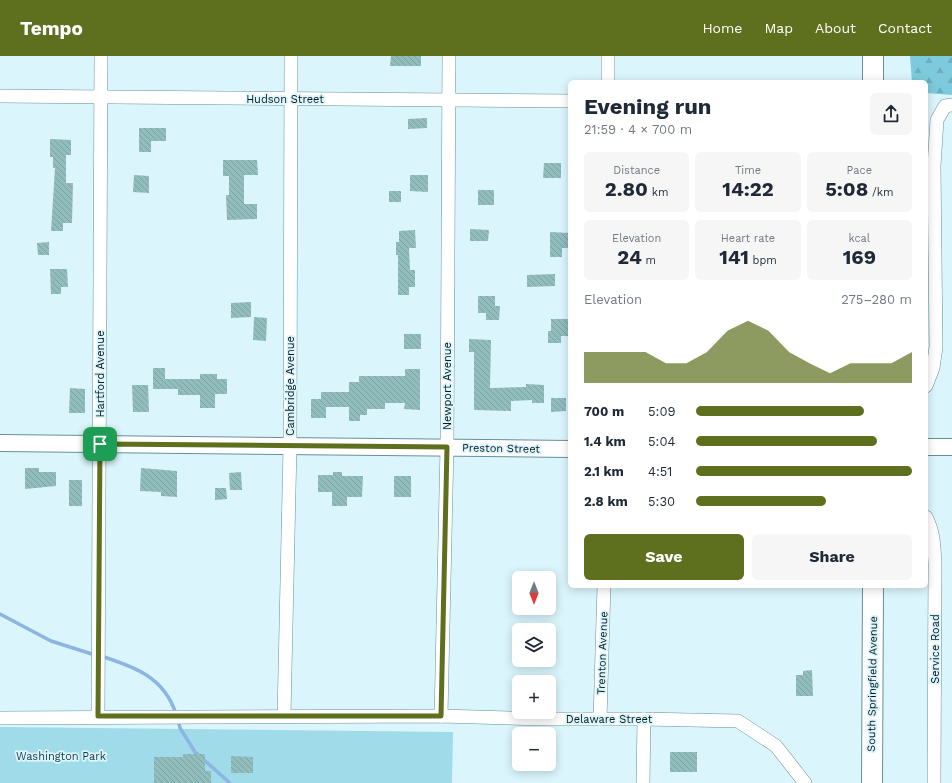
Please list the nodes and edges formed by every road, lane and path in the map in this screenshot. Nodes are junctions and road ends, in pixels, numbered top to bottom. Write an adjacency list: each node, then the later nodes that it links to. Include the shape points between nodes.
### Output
1 (101, 56): 9 (street, Hartford Avenue)
2 (291, 56): 10 (street, Cambridge Avenue)
3 (449, 56): 11 (street, Newport Avenue)
4 (608, 56): 6 (street)
5 (873, 56): 7 (main road)
6 (608, 80)
7 (873, 80)
8 (0, 96): 9 (street, Hudson Street)
9 (101, 97): 10 (street, Hudson Street); 16 (street, Hartford Avenue)
10 (290, 99): 11 (street, Hudson Street); 17 (street, Cambridge Avenue)
11 (448, 100): 12 (street, Hudson Street); 18 (street, Newport Avenue)
12 (568, 101)
13 (948, 105): 14 (street, via 937,120 934,166 936,347)
14 (928, 381)
15 (0, 443): 16 (street, Preston Street)
16 (100, 444): 17 (street, Preston Street); 25 (street, Hartford Avenue)
17 (290, 446): 18 (street, Preston Street); 26 (street, Cambridge Avenue)
18 (447, 447): 21 (street, Preston Street); 27 (street, Newport Avenue)
19 (928, 447): 20 (street)
20 (952, 447)
21 (568, 449)
22 (928, 521): 34 (street, Service Road, via 933,538 935,564)
23 (604, 588): 29 (street, Trenton Avenue)
24 (873, 588): 33 (main road, South Springfield Avenue)
25 (98, 716): 26 (street, Delaware Street); 28 (street, Delaware Street)
26 (284, 716): 27 (street, Delaware Street)
27 (441, 716): 29 (street, Delaware Street)
28 (0, 718)
29 (600, 719): 30 (street, Delaware Street)
30 (644, 719): 31 (street); 32 (street, Delaware Street, via 738,721 776,746)
31 (643, 783)
32 (805, 783)
33 (872, 783)
34 (934, 783)

